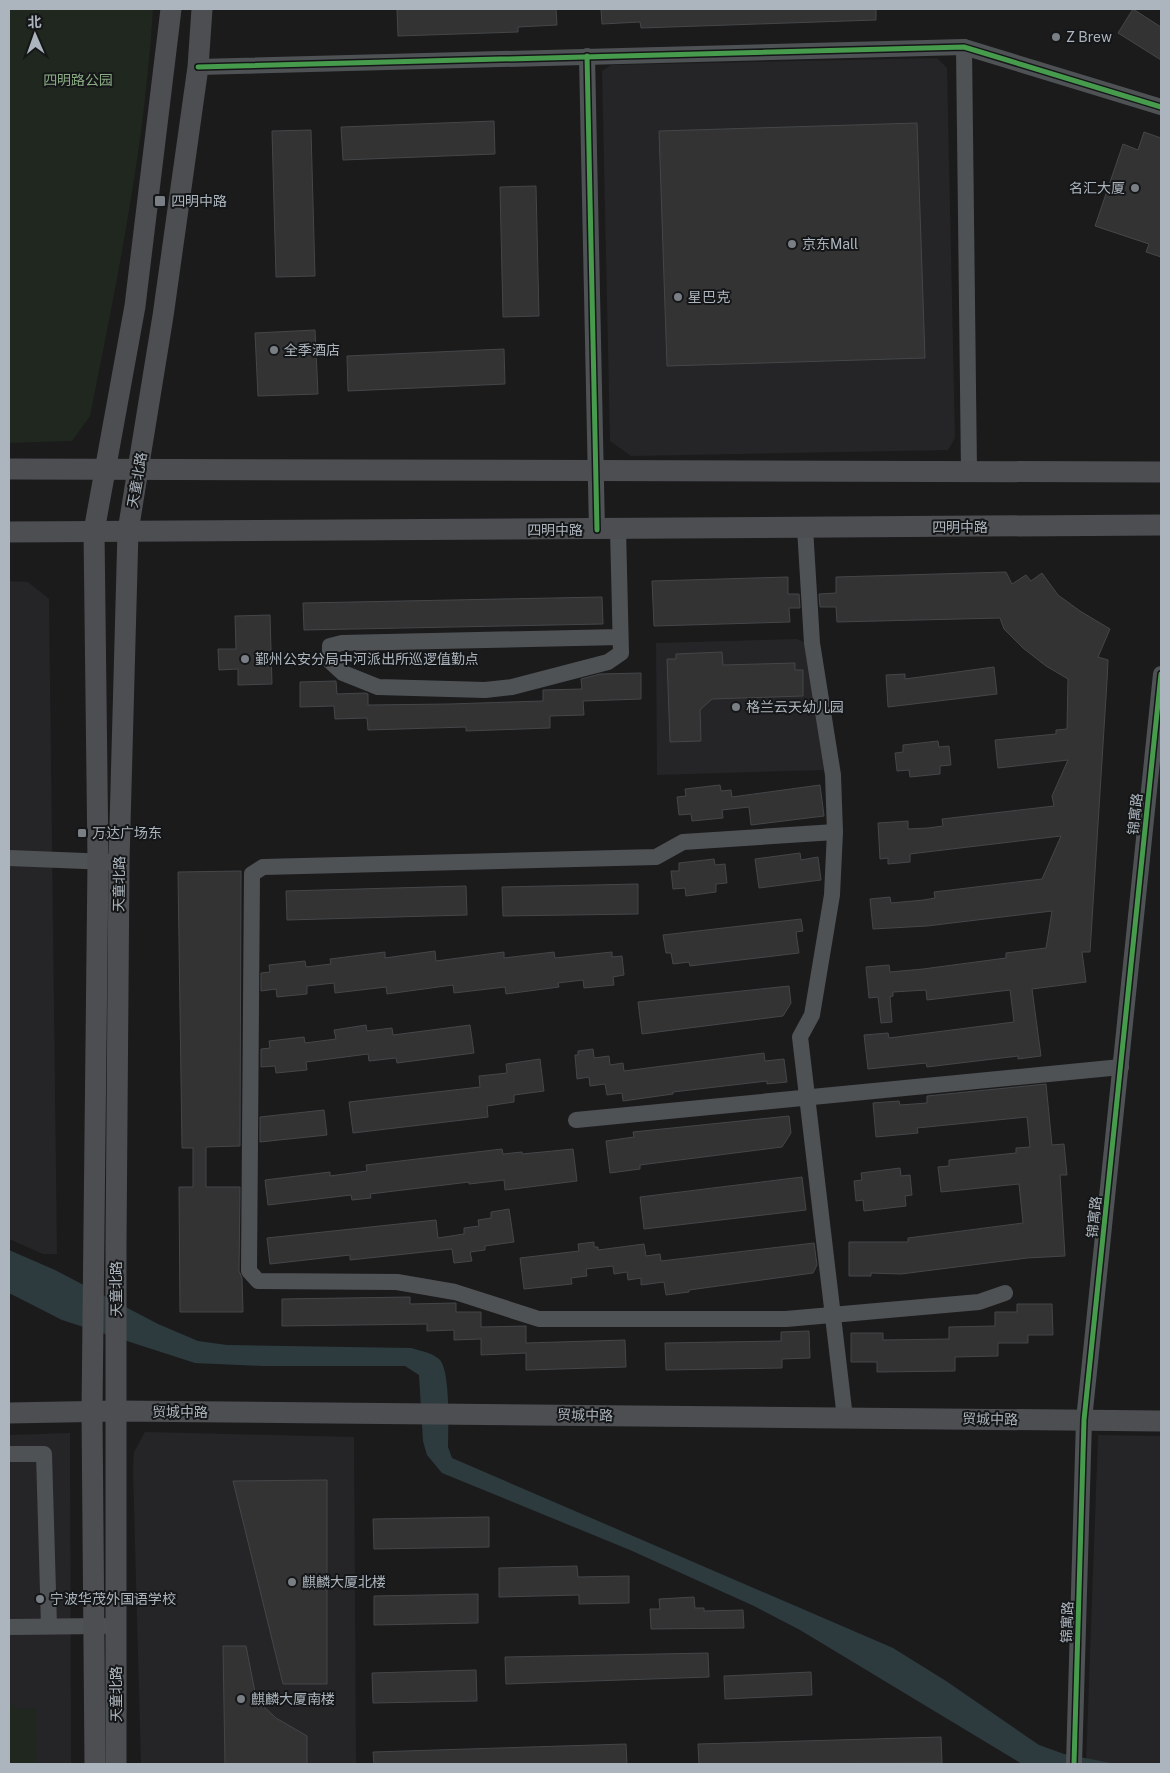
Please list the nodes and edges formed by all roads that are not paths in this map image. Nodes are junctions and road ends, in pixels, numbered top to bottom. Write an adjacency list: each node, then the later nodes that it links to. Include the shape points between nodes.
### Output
1 (171, 9): 7 (main road, via 135,306)
2 (202, 9): 5 (main road, 天童北路)
3 (964, 46): 4 (street); 6 (street); 11 (street)
4 (587, 56): 5 (street); 10 (street)
5 (198, 66): 8 (main road, 天童北路)
6 (1161, 107)
7 (105, 468): 8 (main road); 9 (main road); 17 (main road)
8 (140, 468): 10 (main road); 18 (main road, 天童北路)
9 (9, 469)
10 (595, 470): 11 (main road); 16 (street)
11 (969, 472): 12 (main road)
12 (1161, 472)
13 (1161, 525): 14 (main road, 四明中路)
14 (805, 528): 15 (main road, 四明中路); 22 (street, via 812,643 833,776)
15 (618, 529): 16 (main road, 四明中路); 20 (street)
16 (597, 530): 18 (main road, 四明中路)
17 (94, 531): 18 (main road, 四明中路); 19 (main road, 四明中路); 24 (main road)
18 (128, 531): 25 (main road, 天童北路)
19 (9, 532)
20 (620, 637): 20 (street, via 621,653 608,662 512,687 486,690 378,687 344,673 330,660 330,646 342,643)
21 (1161, 674): 26 (street, 锦寓路)
22 (836, 832): 27 (street, via 832,895 812,1016 800,1037); 30 (street, via 683,842 656,857 263,867 252,874 248,1254 249,1271 258,1281 398,1282 455,1292 539,1319 786,1319)
23 (9, 858): 24 (street)
24 (98, 861): 25 (street); 32 (main road)
25 (119, 862): 31 (main road, 天童北路)
26 (1121, 1067): 27 (street); 35 (street, 锦寓路)
27 (806, 1098): 28 (street); 30 (street)
28 (576, 1120)
29 (1005, 1293): 30 (street, via 979,1302)
30 (832, 1314): 34 (street)
31 (117, 1411): 32 (main road, 贸城中路); 34 (main road, 贸城中路); 40 (main road, 天童北路)
32 (92, 1412): 33 (main road, 贸城中路); 39 (main road)
33 (9, 1414)
34 (845, 1418): 35 (main road, 贸城中路)
35 (1084, 1420): 36 (main road, 贸城中路); 44 (street, 锦寓路)
36 (1161, 1421)
37 (9, 1454): 38 (street, via 44,1454)
38 (49, 1626): 39 (street); 41 (street)
39 (94, 1626): 40 (street); 42 (main road)
40 (116, 1626): 43 (main road, 天童北路)
41 (9, 1627)
42 (95, 1764)
43 (116, 1764)
44 (1074, 1764)

